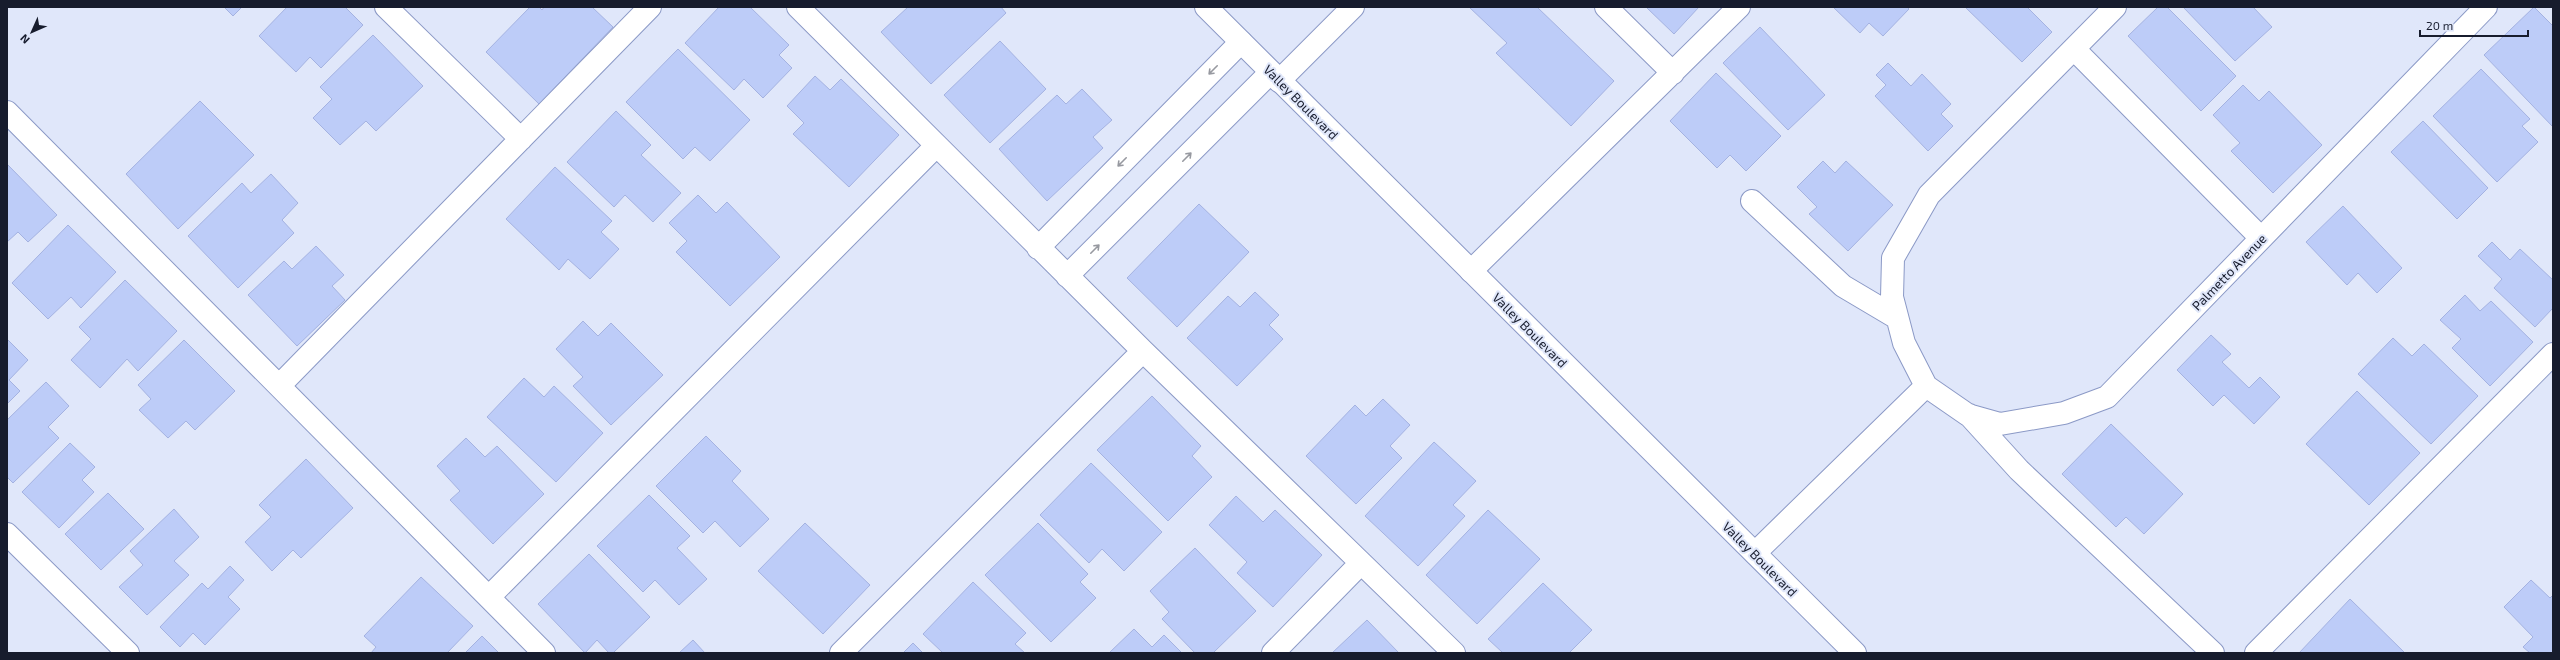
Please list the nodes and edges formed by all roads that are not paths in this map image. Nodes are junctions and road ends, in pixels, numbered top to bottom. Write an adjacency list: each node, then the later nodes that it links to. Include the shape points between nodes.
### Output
1 (386, 7): 15 (main road)
2 (650, 7): 15 (main road)
3 (798, 7): 16 (main road)
4 (1206, 7): 10 (main road, Valley Boulevard)
5 (1354, 7): 13 (main road)
6 (1606, 7): 12 (main road)
7 (1739, 7): 12 (main road)
8 (2115, 7): 11 (main road)
9 (2486, 7): 18 (main road, Palmetto Avenue)
10 (1241, 42): 13 (main road, Valley Boulevard); 19 (main road, one-way to 19)
11 (2074, 49): 18 (main road); 22 (main road, via 1929,195 1893,258 1892,297)
12 (1673, 73): 20 (main road)
13 (1275, 76): 20 (main road, Valley Boulevard); 21 (main road, one-way to 13)
14 (7, 112): 25 (main road)
15 (521, 139): 25 (main road)
16 (936, 146): 19 (main road); 31 (main road)
17 (1752, 201): 22 (main road, via 1843,286)
18 (2261, 238): 27 (main road, Palmetto Avenue, via 2106,397 2064,414 2000,424)
19 (1038, 248): 21 (main road)
20 (1471, 271): 29 (main road, Valley Boulevard)
21 (1067, 276): 23 (main road)
22 (1897, 318): 26 (main road, via 1904,343)
23 (1143, 351): 30 (main road); 34 (main road)
24 (2553, 354): 39 (main road)
25 (279, 386): 31 (main road)
26 (1926, 386): 27 (main road, Palmetto Avenue); 29 (main road)
27 (1968, 414): 38 (main road, via 2019,470)
28 (9, 541): 32 (main road)
29 (1755, 553): 37 (main road, Valley Boulevard)
30 (1361, 563): 35 (main road); 36 (main road)
31 (489, 597): 33 (main road)
32 (128, 653)
33 (544, 653)
34 (841, 653)
35 (1273, 653)
36 (1454, 653)
37 (1855, 653)
38 (2213, 653)
39 (2256, 653)

